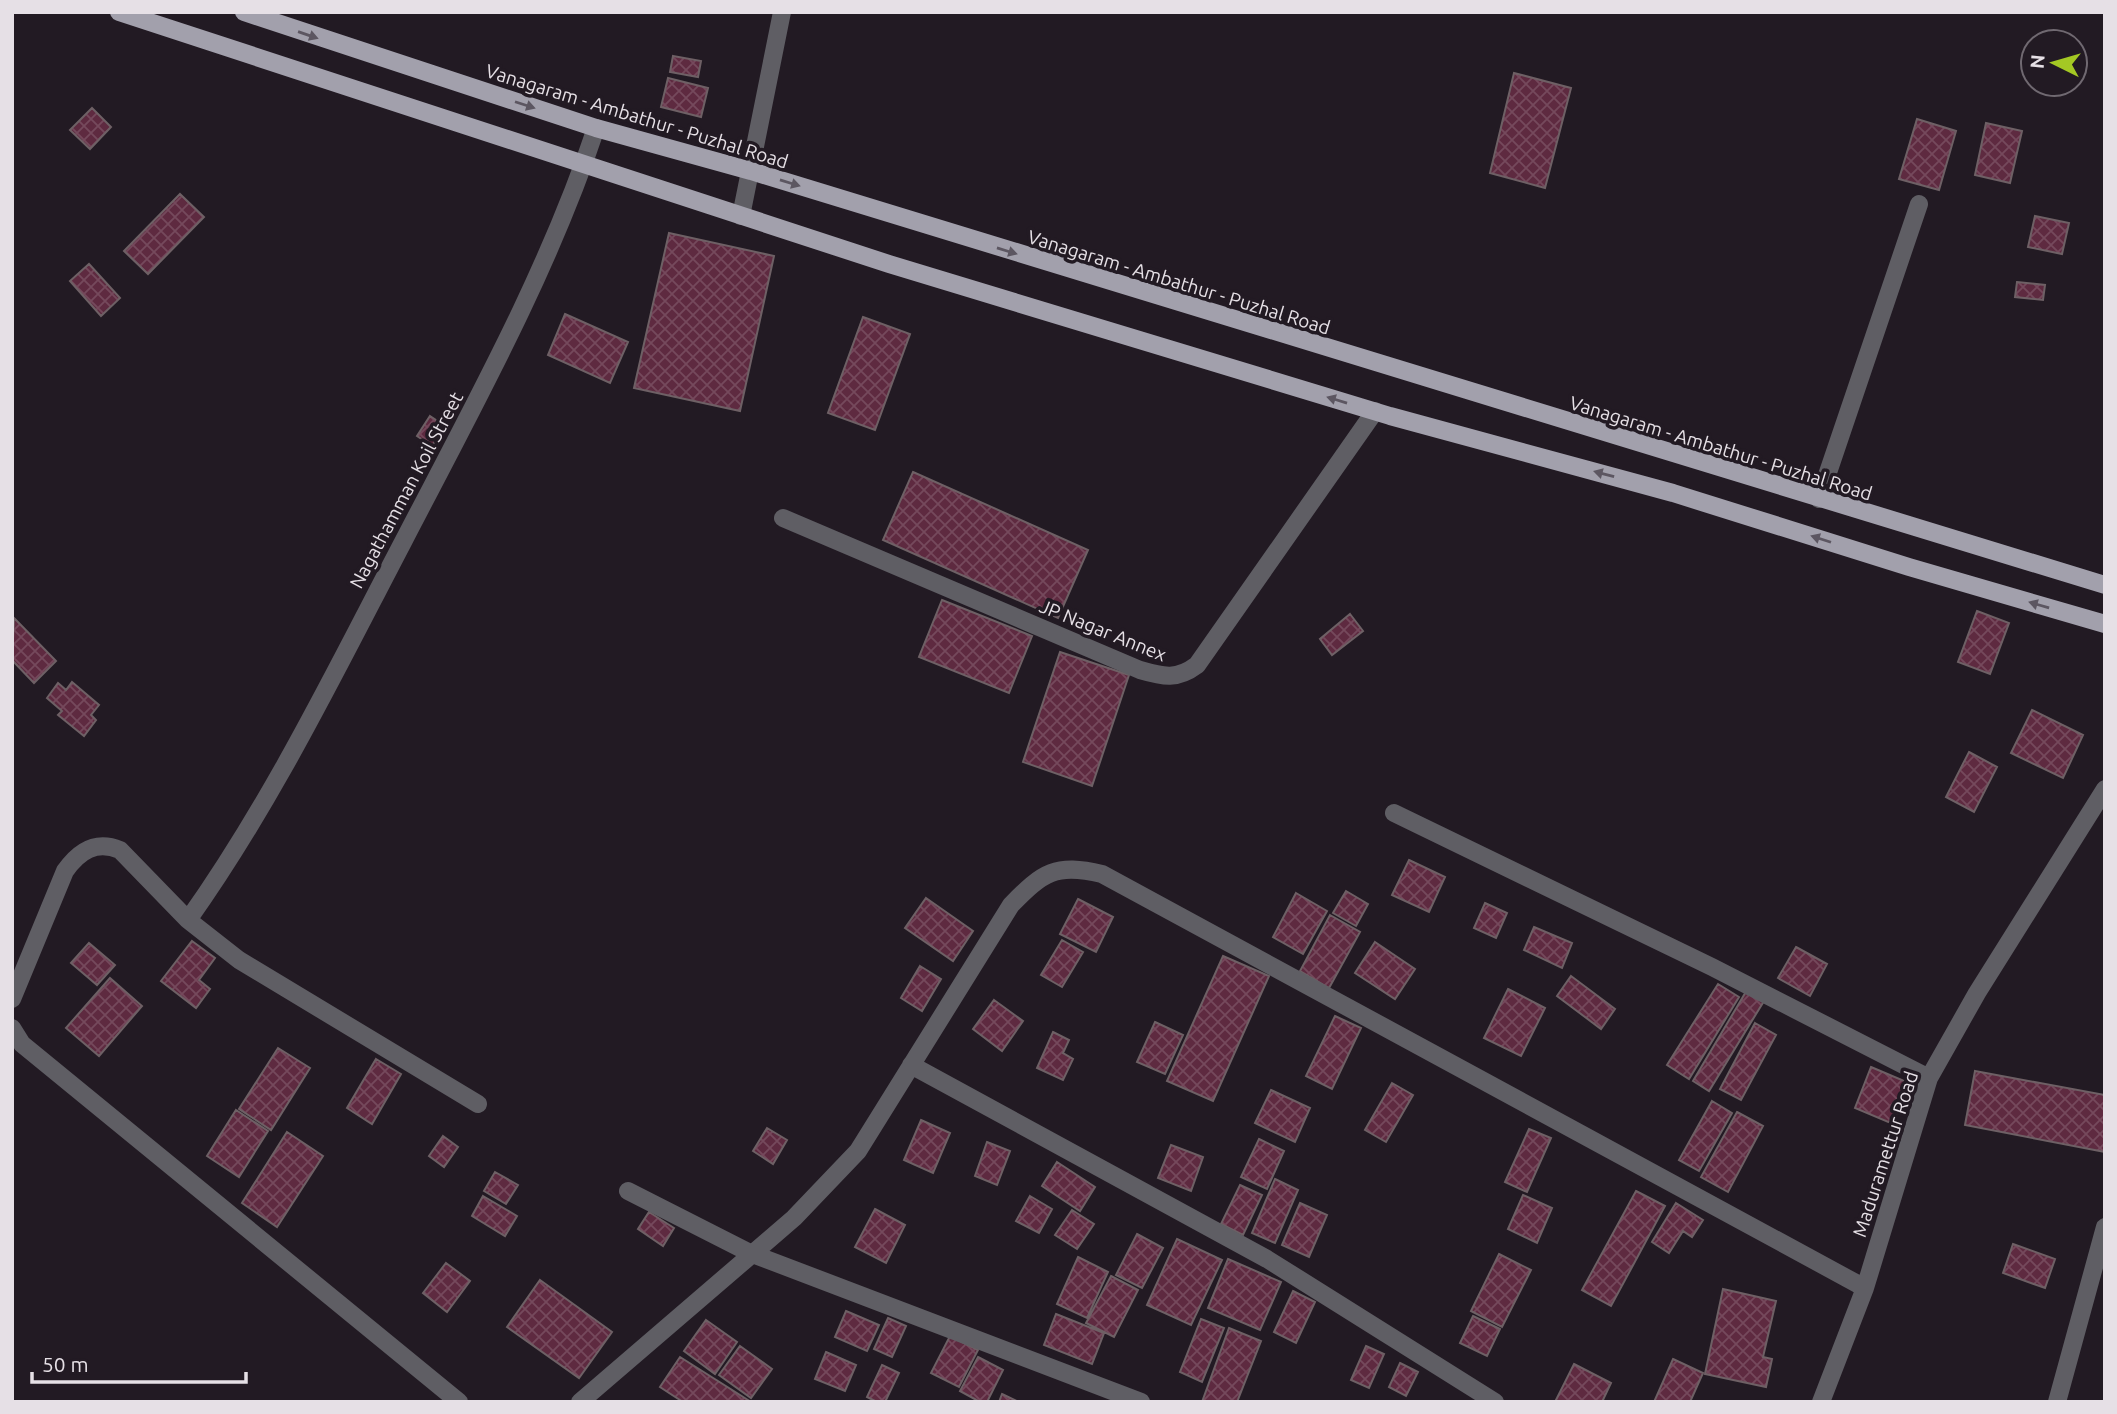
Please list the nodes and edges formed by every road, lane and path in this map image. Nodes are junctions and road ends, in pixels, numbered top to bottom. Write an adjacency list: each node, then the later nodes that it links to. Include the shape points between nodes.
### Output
1 (119, 12): 5 (main road)
2 (244, 12): 4 (main road, Vanagaram - Ambathur - Puzhal Road, one-way to 4)
3 (782, 12): 6 (street)
4 (596, 128): 5 (street, Nagathamman Koil Street); 6 (main road, Vanagaram - Ambathur - Puzhal Road)
5 (584, 165): 8 (main road); 16 (street, Nagathamman Koil Street, via 500,356 230,861)
6 (751, 171): 8 (street); 10 (main road, Vanagaram - Ambathur - Puzhal Road, one-way to 10)
7 (1919, 204): 10 (street)
8 (741, 216): 9 (main road, one-way to 8)
9 (1375, 411): 11 (street, JP Nagar Annex, via 1197,666 1183,676 1166,678 1140,670); 13 (main road, one-way to 9, via 1674,493)
10 (1819, 499): 12 (main road, Vanagaram - Ambathur - Puzhal Road)
11 (783, 518)
12 (2105, 585)
13 (2105, 624)
14 (2105, 789): 20 (street, Maduramettur Road, via 1976,993)
15 (1394, 813): 20 (street)
16 (188, 920): 17 (street, via 120,850 108,845 88,848 65,872); 21 (street, via 239,960)
17 (12, 999)
18 (12, 1028): 26 (street, via 22,1044)
19 (911, 1065): 24 (street, via 858,1151 794,1218); 25 (street, via 1011,905 1035,880 1074,867 1102,874); 29 (street, via 1267,1259)
20 (1929, 1078): 25 (street, Maduramettur Road)
21 (478, 1104)
22 (628, 1191): 24 (street)
23 (2105, 1227): 31 (street)
24 (750, 1253): 27 (street); 28 (street)
25 (1865, 1288): 30 (street, Maduramettur Road)
26 (459, 1402)
27 (580, 1402)
28 (1141, 1402)
29 (1495, 1402)
30 (1821, 1402)
31 (2057, 1402)

